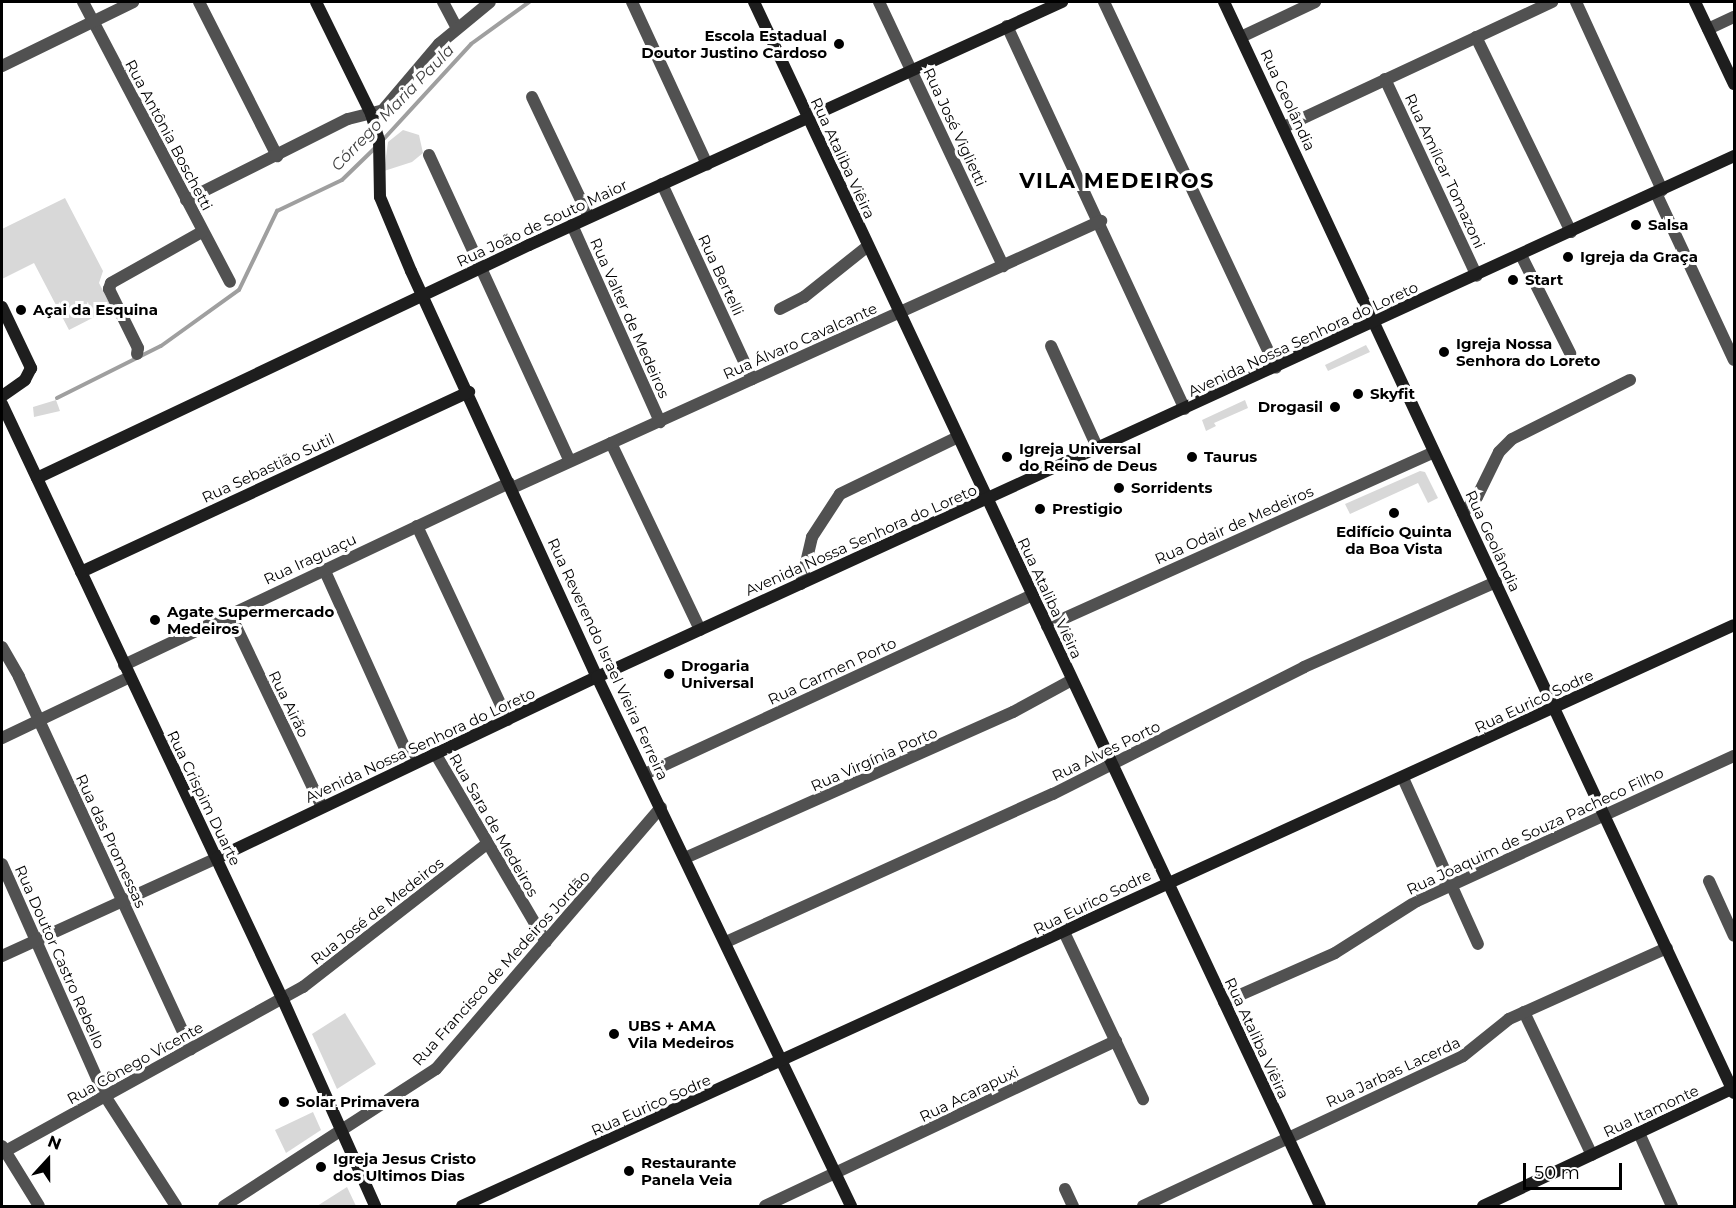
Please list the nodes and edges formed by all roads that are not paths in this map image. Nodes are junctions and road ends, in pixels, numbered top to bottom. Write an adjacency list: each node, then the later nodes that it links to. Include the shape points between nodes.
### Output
1 (83, 2): 19 (street, Rua Antônia Boschetti)
2 (133, 2): 19 (street)
3 (199, 2): 34 (street)
4 (316, 2): 30 (street, Rua Reverendo Israel Vieira Ferreira)
5 (443, 2): 20 (street)
6 (474, 2): 20 (street)
7 (489, 2): 20 (street)
8 (632, 2): 36 (street)
9 (754, 2): 31 (street, Rua Ataliba Viêira)
10 (879, 2): 26 (street, Rua José Viglietti)
11 (1062, 2): 21 (street, Rua João de Souto Maior)
12 (1104, 2): 60 (street)
13 (1224, 2): 23 (street, Rua Geolândia)
14 (1316, 2): 23 (street)
15 (1552, 2): 24 (street)
16 (1576, 2): 38 (street)
17 (1695, 2): 22 (street)
18 (1734, 16): 22 (street)
19 (93, 21): 25 (street); 39 (street, Rua Antônia Boschetti)
20 (462, 24): 30 (street, via 383,110)
21 (1007, 26): 26 (street, Rua João de Souto Maior); 41 (street)
22 (1708, 29): 28 (street)
23 (1241, 37): 32 (street, Rua Geolândia)
24 (1476, 37): 27 (street); 44 (street)
25 (2, 66)
26 (911, 70): 31 (street, Rua João de Souto Maior); 47 (street, Rua José Viglietti)
27 (1385, 79): 32 (street); 49 (street, Rua Amílcar Tomazoni)
28 (1734, 84)
29 (532, 97): 40 (street)
30 (371, 114): 34 (street, via 348,119); 51 (street, Rua Reverendo Israel Vieira Ferreira, via 379,140 378,185 382,203)
31 (808, 117): 36 (street, Rua João de Souto Maior); 45 (street, Rua Ataliba Viêira)
32 (1284, 127): 55 (street, Rua Geolândia)
33 (429, 154): 48 (street)
34 (277, 156): 39 (street)
35 (1734, 156): 38 (street, Avenida Nossa Senhora do Loreto)
36 (707, 164): 37 (street, Rua João de Souto Maior)
37 (662, 184): 40 (street, Rua João de Souto Maior); 61 (street, Rua Bertelli)
38 (1659, 192): 44 (street, Avenida Nossa Senhora do Loreto); 59 (street)
39 (186, 201): 43 (street, Rua Antônia Boschetti)
40 (589, 217): 42 (street, Rua João de Souto Maior)
41 (1101, 221): 47 (street, Rua Álvaro Cavalcante); 66 (street)
42 (572, 225): 48 (street, Rua João de Souto Maior); 67 (street, Rua Valter de Medeiros)
43 (202, 232): 50 (street, Rua Antônia Boschetti); 58 (street, via 114,281 109,289 138,348)
44 (1571, 232): 46 (street, Avenida Nossa Senhora do Loreto)
45 (868, 246): 53 (street, via 804,297); 54 (street, Rua Ataliba Viêira)
46 (1521, 255): 49 (street, Avenida Nossa Senhora do Loreto); 57 (street)
47 (1003, 266): 54 (street, Rua Álvaro Cavalcante)
48 (482, 268): 51 (street, Rua João de Souto Maior); 72 (street)
49 (1477, 276): 55 (street, Avenida Nossa Senhora do Loreto)
50 (230, 282)
51 (423, 297): 63 (street, Rua Reverendo Israel Vieira Ferreira); 73 (street, Rua João de Souto Maior)
52 (2, 307): 64 (street, via 30,362 29,375)
53 (780, 309)
54 (899, 314): 61 (street, Rua Álvaro Cavalcante); 68 (street, Rua Ataliba Viêira)
55 (1374, 324): 60 (street, Avenida Nossa Senhora do Loreto); 71 (street, Rua Geolândia)
56 (1051, 346): 70 (street)
57 (1570, 353)
58 (137, 354)
59 (1734, 360)
60 (1276, 368): 66 (street, Avenida Nossa Senhora do Loreto)
61 (752, 378): 67 (street, Rua Álvaro Cavalcante)
62 (1630, 380): 76 (street, via 1512,439 1500,452 1478,497)
63 (469, 392): 74 (street, Rua Reverendo Israel Vieira Ferreira); 79 (street, Rua Sebastião Sutil)
64 (2, 396)
65 (2, 404): 73 (street, Rua Crispim Duarte)
66 (1185, 409): 70 (street, Avenida Nossa Senhora do Loreto)
67 (660, 422): 69 (street, Rua Álvaro Cavalcante)
68 (958, 437): 75 (street, Rua Ataliba Viêira); 81 (street, via 840,494 812,537)
69 (611, 442): 72 (street, Rua Álvaro Cavalcante); 86 (street)
70 (1098, 449): 75 (street, Avenida Nossa Senhora do Loreto)
71 (1434, 452): 76 (street, Rua Geolândia); 85 (street, Rua Odair de Medeiros)
72 (570, 461): 74 (street, Rua Álvaro Cavalcante)
73 (37, 478): 79 (street, Rua Crispim Duarte)
74 (511, 485): 77 (street, Rua Iraguaçu); 90 (street, Rua Reverendo Israel Vieira Ferreira)
75 (987, 499): 81 (street, Avenida Nossa Senhora do Loreto); 82 (street, Rua Ataliba Viêira)
76 (1463, 513): 80 (street, Rua Geolândia)
77 (417, 526): 78 (street, Rua Iraguaçu); 93 (street)
78 (324, 569): 83 (street, Rua Iraguaçu); 98 (street)
79 (81, 572): 88 (street, Rua Crispim Duarte)
80 (1496, 582): 92 (street, Rua Geolândia); 99 (street, Rua Alves Porto, via 1304,667)
81 (801, 584): 86 (street, Avenida Nossa Senhora do Loreto)
82 (1032, 595): 85 (street, Rua Ataliba Viêira); 100 (street, Rua Carmen Porto)
83 (230, 614): 88 (street, Rua Iraguaçu); 102 (street, Rua Airão)
84 (1734, 625): 92 (street, Rua Eurico Sodre)
85 (1047, 626): 91 (street, Rua Ataliba Viêira)
86 (699, 630): 90 (street, Avenida Nossa Senhora do Loreto)
87 (2, 647): 94 (street, Rua das Promessas)
88 (124, 665): 89 (street, Rua Crispim Duarte)
89 (130, 677): 94 (street); 106 (street, Rua Crispim Duarte)
90 (597, 677): 93 (street, Avenida Nossa Senhora do Loreto); 100 (street, Rua Reverendo Israel Vieira Ferreira)
91 (1072, 680): 99 (street, Rua Ataliba Viêira); 107 (street, Rua Virgínia Porto, via 1013,712)
92 (1555, 708): 101 (street, Rua Eurico Sodre); 104 (street, Rua Geolândia)
93 (508, 720): 96 (street, Avenida Nossa Senhora do Loreto)
94 (39, 721): 95 (street); 112 (street, Rua das Promessas)
95 (2, 738)
96 (435, 753): 98 (street, Avenida Nossa Senhora do Loreto); 105 (street, Rua Sara de Medeiros)
97 (1734, 756): 104 (street, Rua Joaquim de Souza Pacheco Filho)
98 (412, 764): 102 (street, Avenida Nossa Senhora do Loreto)
99 (1114, 764): 110 (street, Rua Ataliba Viêira); 117 (street, Rua Alves Porto)
100 (645, 774): 103 (street, Rua Reverendo Israel Vieira Ferreira)
101 (1403, 778): 110 (street, Rua Eurico Sodre); 111 (street)
102 (322, 807): 106 (street, Avenida Nossa Senhora do Loreto)
103 (661, 807): 107 (street, Rua Reverendo Israel Vieira Ferreira); 116 (street, Rua Francisco de Medeiros Jordão)
104 (1605, 815): 111 (street, Rua Joaquim de Souza Pacheco Filho); 119 (street, Rua Geolândia)
105 (488, 843): 116 (street, Rua Sara de Medeiros); 121 (street, Rua José de Medeiros)
106 (217, 858): 112 (street, Avenida Nossa Senhora do Loreto); 121 (street, Rua Crispim Duarte)
107 (686, 858): 117 (street, Rua Reverendo Israel Vieira Ferreira)
108 (2, 864): 115 (street, Rua Doutor Castro Rebello)
109 (1709, 881): 114 (street)
110 (1166, 883): 113 (street, Rua Eurico Sodre); 122 (street, Rua Ataliba Viêira)
111 (1452, 886): 118 (street); 122 (street, Rua Joaquim de Souza Pacheco Filho, via 1406,907 1335,953)
112 (122, 901): 115 (street, Avenida Nossa Senhora do Loreto); 125 (street, Rua das Promessas)
113 (1065, 932): 124 (street); 126 (street, Rua Eurico Sodre)
114 (1734, 936)
115 (35, 940): 120 (street, Avenida Nossa Senhora do Loreto); 128 (street, Rua Doutor Castro Rebello)
116 (546, 942): 130 (street, Rua Francisco de Medeiros Jordão, via 436,1069)
117 (726, 942): 126 (street, Rua Reverendo Israel Vieira Ferreira)
118 (1478, 944)
119 (1667, 948): 123 (street, Rua Jarbas Lacerda); 127 (street, Rua Geolândia)
120 (2, 956)
121 (283, 1000): 125 (street, Rua Cônego Vicente); 130 (street, Rua Crispim Duarte)
122 (1224, 1002): 132 (street, Rua Ataliba Viêira)
123 (1524, 1012): 132 (street, Rua Jarbas Lacerda, via 1494,1029 1463,1056); 134 (street)
124 (1116, 1041): 129 (street); 135 (street, Rua Acarapuxi)
125 (190, 1049): 128 (street, Rua Cônego Vicente)
126 (785, 1062): 135 (street, Rua Reverendo Israel Vieira Ferreira); 142 (street, Rua Eurico Sodre)
127 (1734, 1090): 131 (street, Rua Itamonte)
128 (105, 1096): 133 (street, Rua Cônego Vicente); 139 (street, Rua Doutor Castro Rebello)
129 (1143, 1099)
130 (339, 1131): 140 (street, Rua Francisco de Medeiros Jordão); 141 (street, Rua Crispim Duarte)
131 (1639, 1133): 134 (street, Rua Itamonte); 148 (street)
132 (1287, 1137): 146 (street, Rua Jarbas Lacerda); 147 (street, Rua Ataliba Viêira)
133 (3, 1150): 138 (street)
134 (1592, 1155): 137 (street, Rua Itamonte)
135 (836, 1174): 143 (street, Rua Acarapuxi); 144 (street, Rua Reverendo Israel Vieira Ferreira)
136 (1065, 1189): 145 (street)
137 (1491, 1205)
138 (39, 1206)
139 (176, 1206)
140 (224, 1206)
141 (375, 1206)
142 (462, 1206)
143 (765, 1206)
144 (851, 1206)
145 (1073, 1206)
146 (1143, 1206)
147 (1320, 1206)
148 (1672, 1206)

